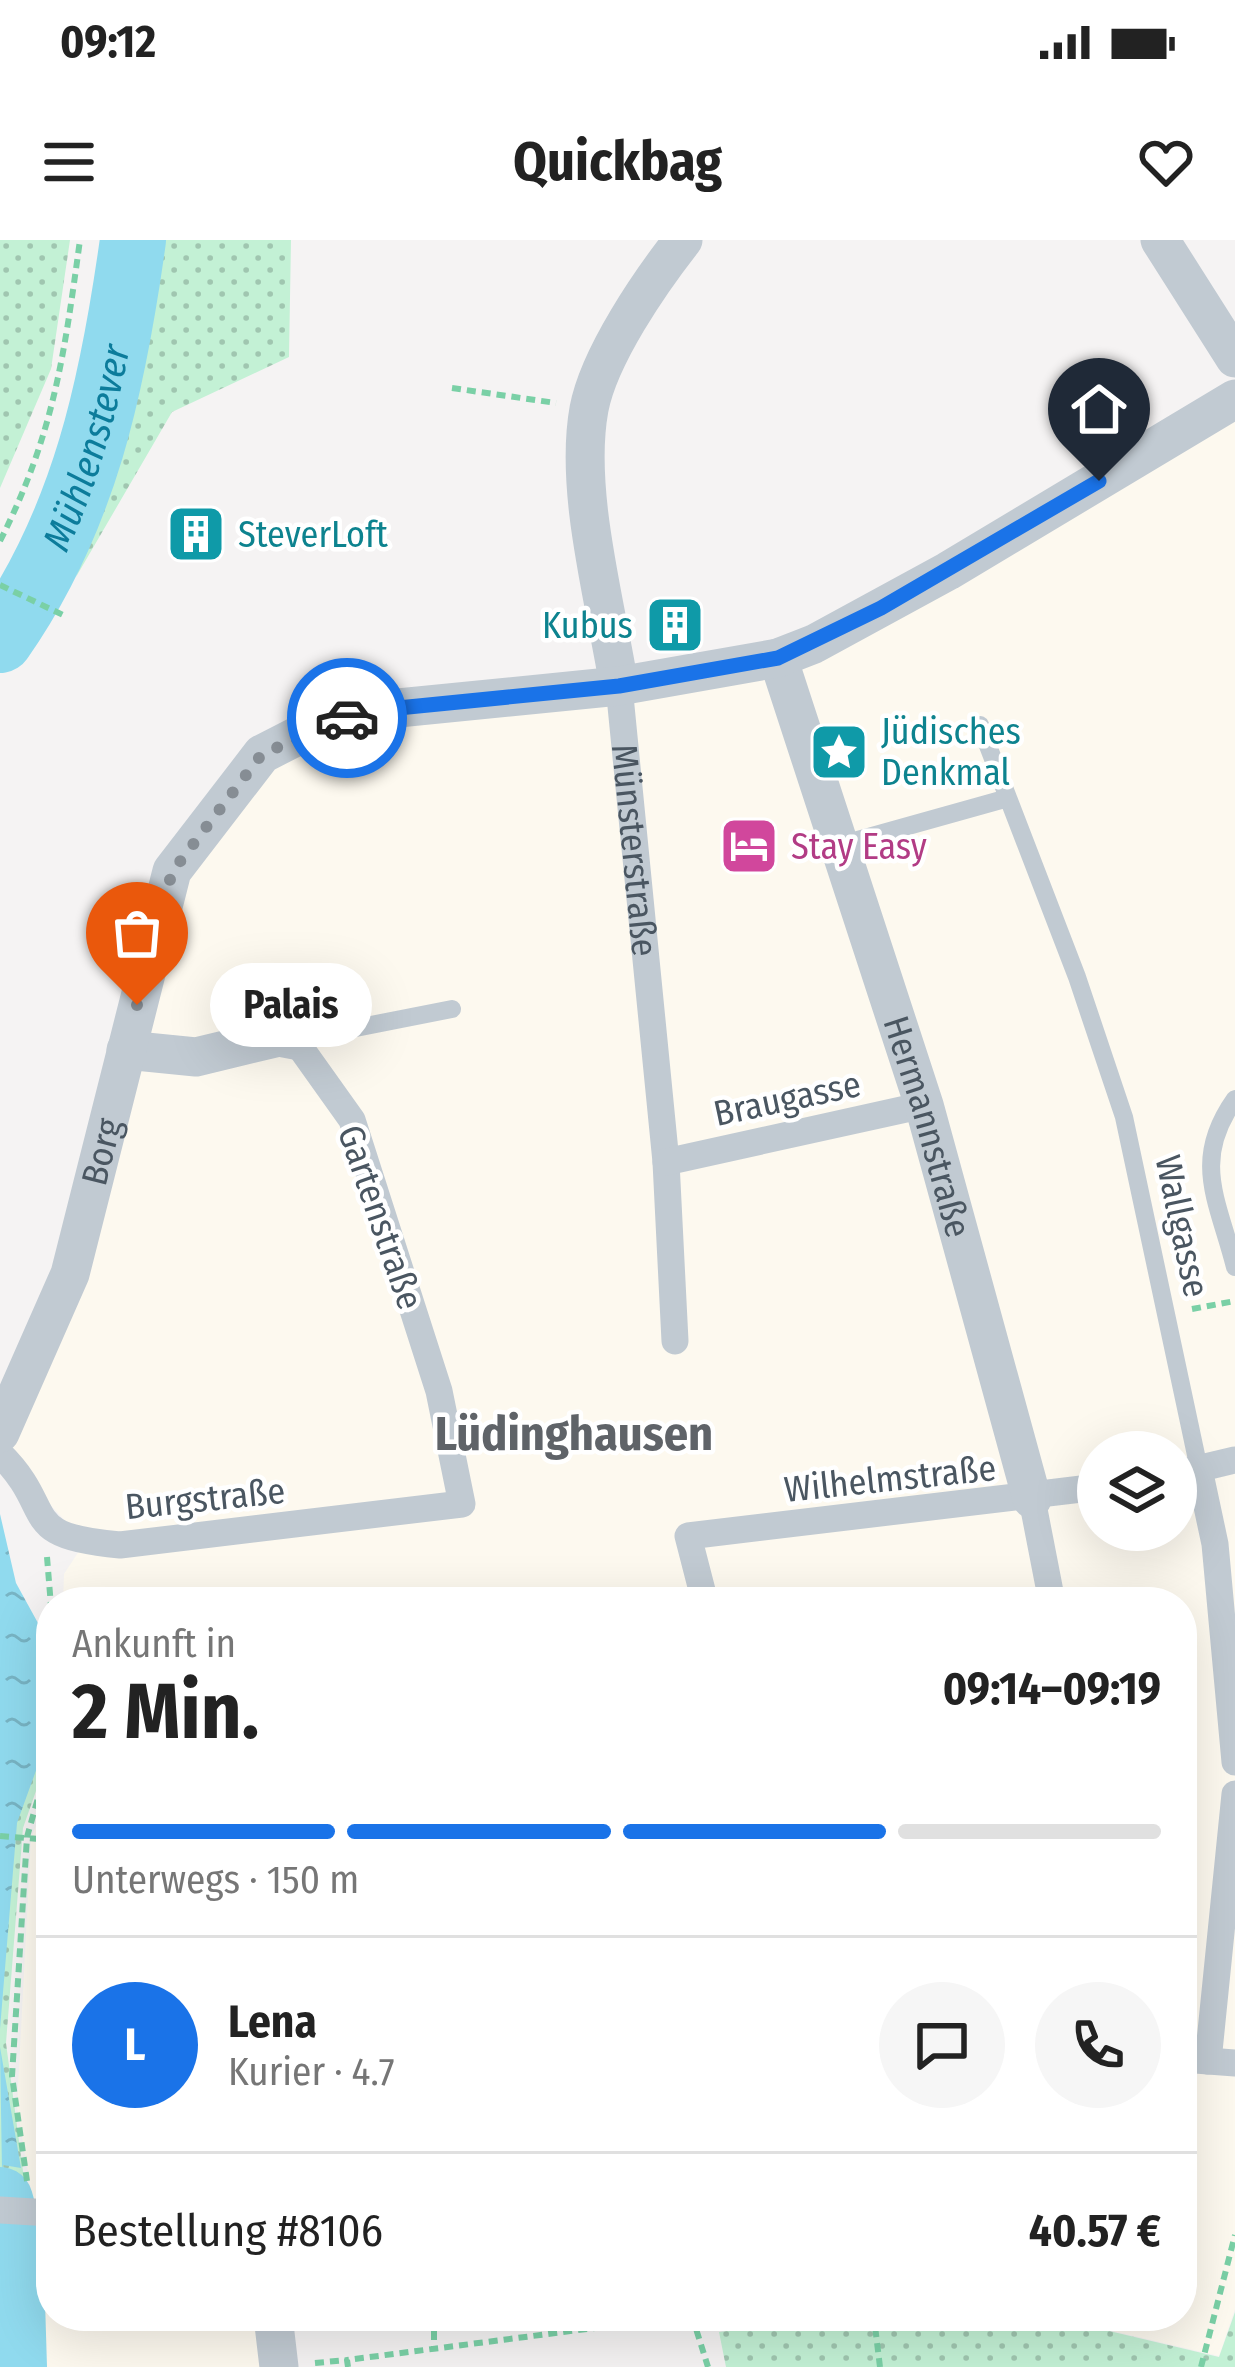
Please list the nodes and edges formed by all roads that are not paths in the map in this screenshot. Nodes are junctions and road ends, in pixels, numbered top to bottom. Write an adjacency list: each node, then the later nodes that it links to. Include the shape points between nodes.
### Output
1 (683, 240): 6 (street, Münsterstraße, via 623,331 589,407 591,510)
2 (1160, 240): 3 (street)
3 (1235, 358)
4 (1235, 398): 5 (street, Borg, via 948,571)
5 (778, 658): 6 (street, Borg); 9 (street, Hermannstraße)
6 (619, 686): 12 (street, Borg, via 378,710 319,725 262,754 172,872); 15 (street, Münsterstraße)
7 (980, 724): 8 (lane, Wallgasse)
8 (1008, 798): 9 (lane); 18 (lane, Wallgasse, via 1124,1117)
9 (840, 845): 14 (street, Hermannstraße)
10 (452, 1009): 11 (lane)
11 (295, 1040): 12 (street, via 196,1057); 26 (street, Gartenstraße, via 352,1120 439,1391)
12 (126, 1050): 19 (street, Borg, via 70,1274)
13 (1235, 1099): 16 (lane, via 1216,1125 1208,1161)
14 (924, 1105): 15 (street, Braugasse); 25 (street, Hermannstraße)
15 (666, 1162): 17 (street, Münsterstraße)
16 (1235, 1268)
17 (675, 1341)
18 (1182, 1431)
19 (0, 1433)
20 (0, 1454): 26 (street, Burgstraße, via 49,1532 75,1541 120,1545)
21 (1235, 1460): 22 (street)
22 (1197, 1470)
23 (1077, 1491): 25 (street, Wilhelmstraße)
24 (1197, 1496): 29 (street, Wallgasse, via 1215,1544)
25 (1032, 1499): 27 (street, Wilhelmstraße, via 688,1537); 28 (street, Hermannstraße)
26 (462, 1504)
27 (701, 1587)
28 (1049, 1587)
29 (1235, 1762)
30 (1235, 1794): 31 (street)
31 (1208, 2061)
32 (0, 2210): 33 (street)
33 (36, 2213)
34 (274, 2331): 35 (street)
35 (279, 2367)

